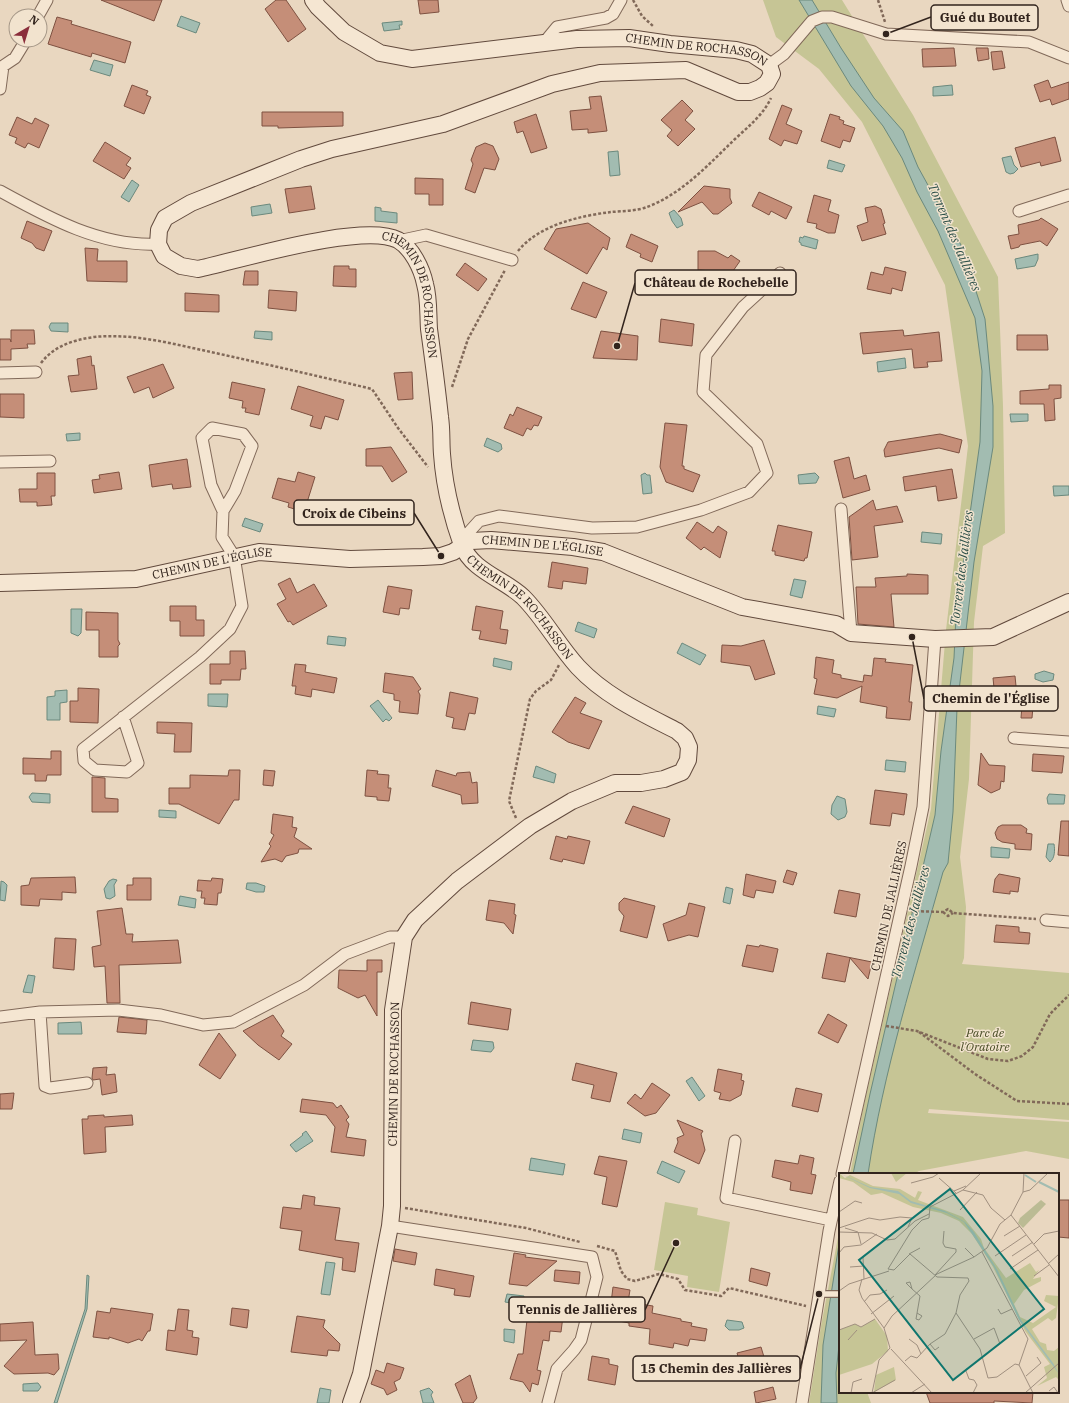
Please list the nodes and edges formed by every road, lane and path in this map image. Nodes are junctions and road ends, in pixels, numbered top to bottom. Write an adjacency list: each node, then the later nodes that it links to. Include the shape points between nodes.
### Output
1 (313, 0): 7 (street, CHEMIN DE ROCHASSON, via 344,32 380,53 412,59)
2 (621, 0): 7 (street, via 613,14 606,18 557,27)
3 (878, 0): 6 (path)
4 (1067, 0): 5 (street)
5 (1069, 6)
6 (886, 25)
7 (543, 44): 11 (street, CHEMIN DE ROCHASSON, via 577,39 629,38 736,50 752,54)
8 (21, 48): 10 (street, via 15,58)
9 (1069, 58): 11 (street, via 1029,42 886,34 832,17 822,17 812,21)
10 (2, 65): 12 (street)
11 (771, 69): 17 (street, CHEMIN DE ROCHASSON, via 767,83 750,92 738,92 686,70 600,73 552,84 443,124 332,149 269,171 191,203 165,218 159,230); 18 (path, via 774,87 766,109 690,181 646,208 596,214 546,228 526,241)
12 (0, 89)
13 (0, 191): 17 (street, via 62,224 91,234 140,245)
14 (1069, 195): 15 (street)
15 (1019, 211)
16 (398, 241): 17 (street, CHEMIN DE ROCHASSON, via 384,236 341,237 198,269 181,266 164,256); 18 (street, via 426,235); 25 (street, CHEMIN DE ROCHASSON, via 416,260 426,284)
17 (158, 244)
18 (512, 260): 22 (path, via 468,339)
19 (780, 273): 28 (street, via 743,307 706,355 703,392 757,444 767,473 749,492 701,510 637,527 592,528 500,516 479,522)
20 (36, 372): 21 (street); 25 (path, via 50,352 61,345 94,337 119,337 149,339 372,389 430,470)
21 (0, 373)
22 (450, 390)
23 (50, 461): 24 (street)
24 (0, 462)
25 (445, 469): 28 (street, CHEMIN DE ROCHASSON, via 450,503)
26 (841, 509): 32 (street)
27 (223, 511): 27 (street, via 235,491 252,446 243,434 212,428 202,438 210,485); 29 (street, via 222,537)
28 (462, 543): 29 (street, CHEMIN DE L'ÉGLISE, via 447,554 424,557 350,559 259,552); 32 (street, CHEMIN DE L'ÉGLISE, via 491,540 573,546 603,552 742,607 836,624); 34 (street, CHEMIN DE ROCHASSON, via 471,561 522,596 544,620)
29 (234, 556): 30 (street, CHEMIN DE L'ÉGLISE, via 136,579); 35 (street, via 242,606 230,629 200,657)
30 (0, 583)
31 (1069, 602): 33 (street, CHEMIN DE L'ÉGLISE, via 993,638)
32 (851, 633): 33 (street, CHEMIN DE L'ÉGLISE)
33 (940, 639): 53 (street, CHEMIN DE JALLIÈRES, via 923,807)
34 (565, 653): 38 (path, via 551,680 530,699 508,801); 38 (street, CHEMIN DE ROCHASSON, via 580,669 616,698 677,731 685,738 689,747 688,760 682,772 664,779 641,783 615,783 572,801)
35 (123, 717): 35 (street, via 83,748 84,760 95,770 127,772 138,763)
36 (1014, 738): 37 (street)
37 (1069, 742)
38 (522, 831): 44 (street, CHEMIN DE ROCHASSON, via 458,881 415,920)
39 (908, 910): 40 (path)
40 (942, 912): 41 (path, via 948,916); 41 (path, via 948,909)
41 (953, 913): 42 (path)
42 (1046, 920): 43 (street)
43 (1069, 922)
44 (404, 937): 46 (street, via 390,937 345,954 304,986 233,1022 203,1025 161,1015 118,1010); 56 (street, CHEMIN DE ROCHASSON, via 393,1010)
45 (1069, 995): 49 (path, via 1050,1014 1033,1047 1022,1056 1008,1062 988,1058)
46 (40, 1012): 47 (street); 50 (street, via 45,1086 50,1088)
47 (0, 1016)
48 (881, 1026): 49 (path)
49 (917, 1031): 51 (path, via 1017,1101)
50 (87, 1084)
51 (1069, 1104)
52 (735, 1141): 55 (street, via 726,1198)
53 (842, 1173)
54 (839, 1185): 55 (street)
55 (831, 1220): 58 (street)
56 (390, 1226): 61 (street, CHEMIN DE ROCHASSON, via 363,1367); 62 (street, via 592,1257 596,1277 580,1340 556,1369)
57 (729, 1288): 60 (path)
58 (823, 1293): 59 (lane); 60 (street)
59 (839, 1294)
60 (816, 1308): 63 (street)
61 (351, 1403)
62 (548, 1403)
63 (802, 1403)

